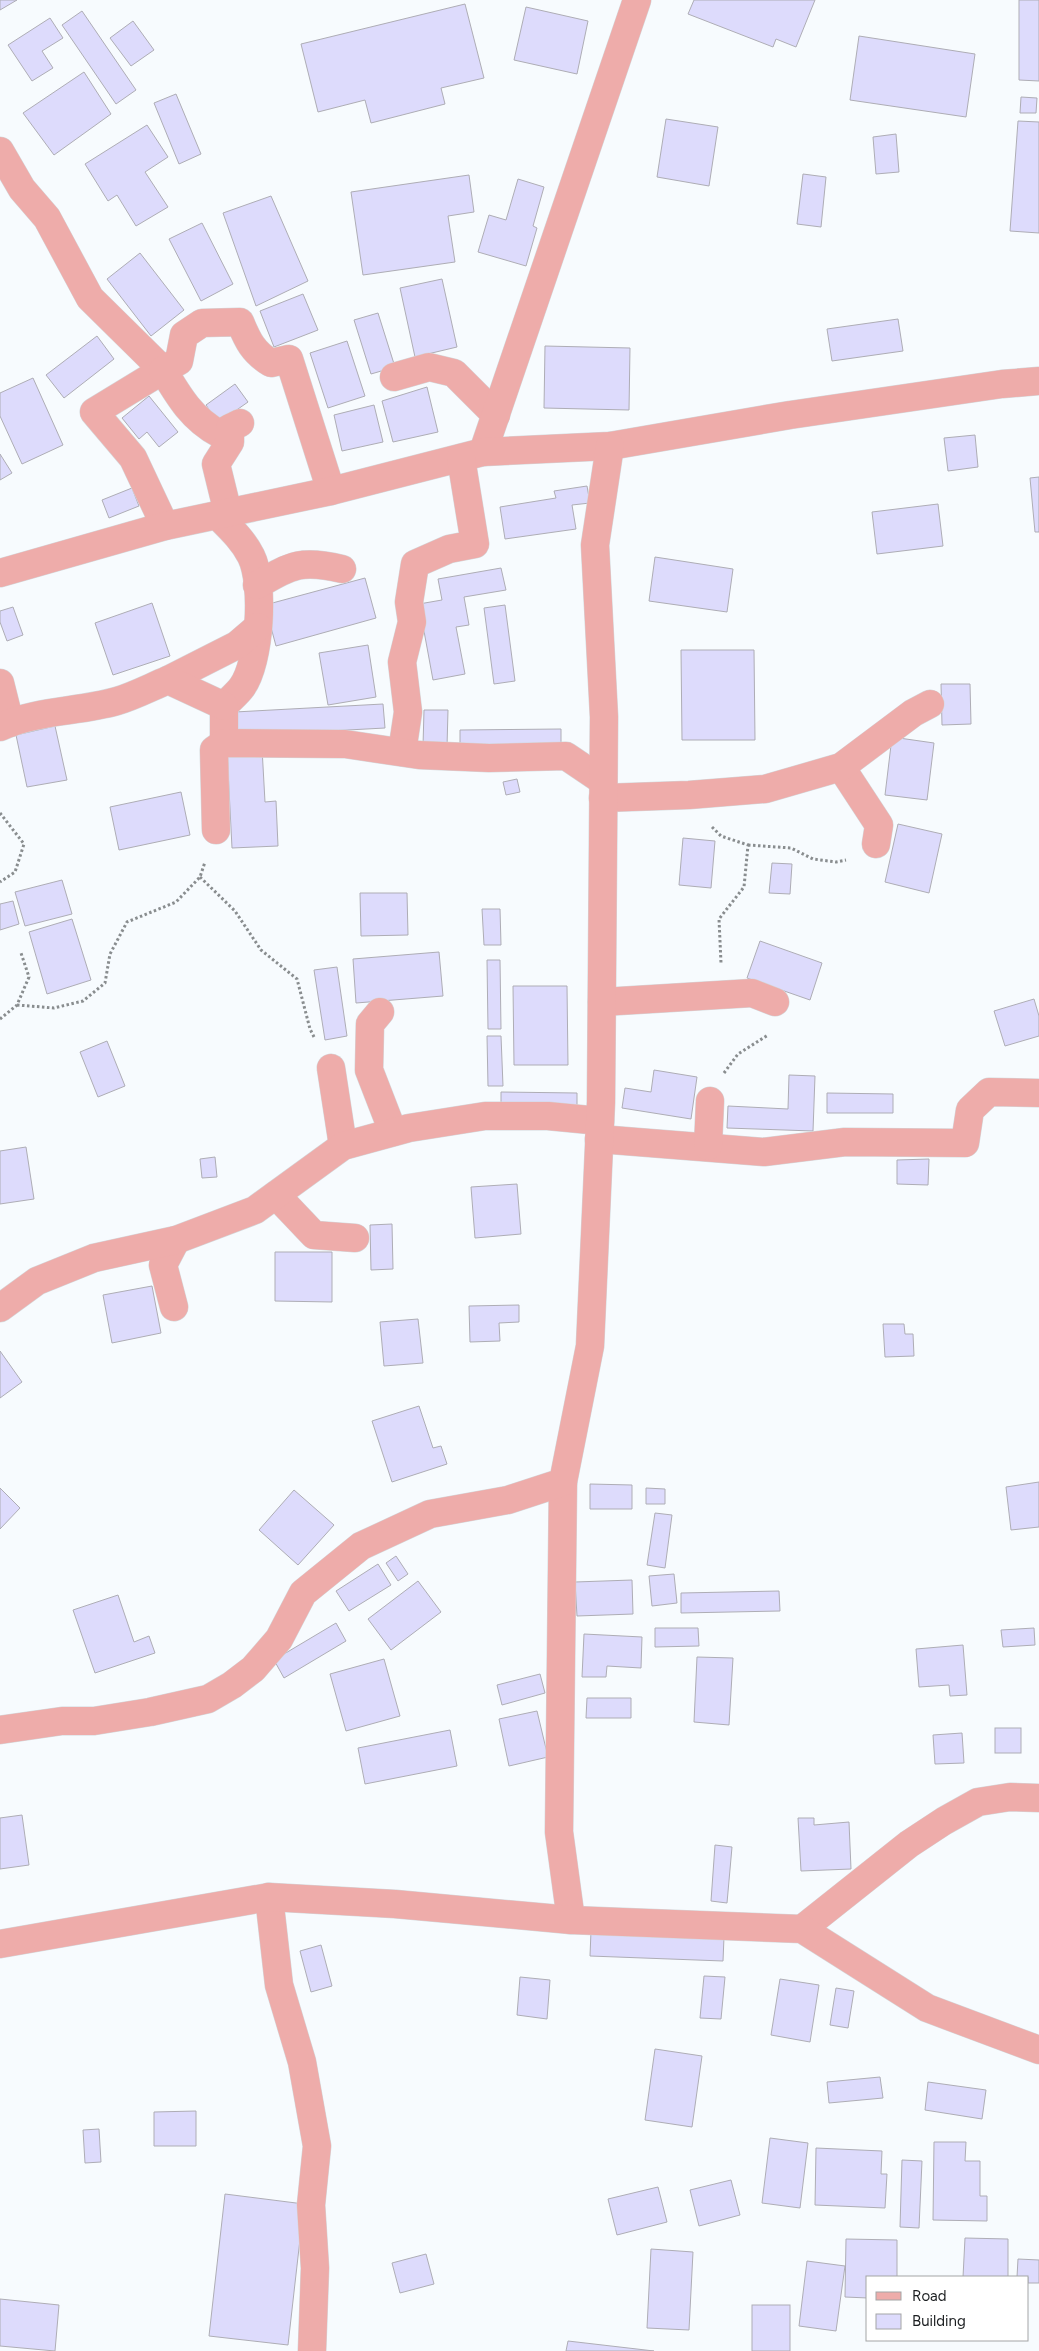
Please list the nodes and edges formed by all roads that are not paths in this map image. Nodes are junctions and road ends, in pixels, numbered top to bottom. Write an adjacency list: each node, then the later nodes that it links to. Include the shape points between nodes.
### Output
1 (637, 0): 6 (street)
2 (0, 151): 3 (street, via 22,189 47,218 90,298)
3 (163, 370): 9 (street, via 179,361 184,335 202,323 240,322 258,355 271,363 289,359); 10 (street, via 186,408 206,426 220,434 236,425 216,464); 11 (street, via 94,412 133,458)
4 (394, 377): 6 (street, via 429,367 454,373)
5 (1039, 381): 7 (street, via 790,414)
6 (496, 415): 8 (street)
7 (610, 446): 8 (street); 24 (street, via 595,546 604,717)
8 (472, 455): 9 (street); 22 (street, via 475,544 449,549 415,564 409,602 412,622 402,662 408,712)
9 (331, 491): 10 (street)
10 (223, 514): 11 (street); 14 (street, via 252,558)
11 (165, 526): 13 (street)
12 (342, 569): 14 (street, via 317,563 291,566)
13 (0, 572)
14 (257, 585): 15 (street)
15 (258, 627): 16 (street, via 237,645); 19 (street, via 256,648 243,685)
16 (168, 680): 19 (street); 20 (street, via 118,701)
17 (0, 683): 20 (street)
18 (930, 704): 23 (street, via 913,712)
19 (224, 706): 21 (street)
20 (5, 725)
21 (224, 743): 22 (street, via 345,744); 25 (street, via 214,750)
22 (402, 752): 24 (street, via 490,758 566,756)
23 (841, 767): 24 (street, via 765,788 703,794); 26 (street, via 879,825)
24 (603, 789): 27 (street)
25 (216, 830)
26 (876, 844)
27 (602, 1002): 28 (street, via 721,993 752,993); 33 (street)
28 (776, 1002)
29 (380, 1012): 34 (street, via 370,1024 369,1070)
30 (331, 1068): 35 (street)
31 (1039, 1093): 36 (street, via 989,1092 970,1110 965,1143 845,1142 764,1152)
32 (710, 1101): 36 (street)
33 (600, 1130): 34 (street, via 548,1116 485,1116); 36 (street); 42 (street, via 590,1346)
34 (393, 1132): 35 (street)
35 (344, 1146): 37 (street)
36 (708, 1146)
37 (276, 1195): 38 (street, via 314,1236); 39 (street, via 255,1210)
38 (356, 1238)
39 (176, 1240): 40 (street, via 163,1265); 41 (street, via 94,1258 36,1281)
40 (174, 1307)
41 (0, 1308)
42 (563, 1482): 43 (street, via 508,1500 430,1514 361,1546 303,1593 279,1639 253,1669 208,1699 94,1721 62,1721); 46 (street, via 559,1832)
43 (0, 1730)
44 (1039, 1798): 47 (street, via 1010,1797 978,1802 909,1844)
45 (269, 1898): 46 (street, via 395,1904); 48 (street); 50 (street, via 279,1985 302,2062 317,2146 311,2205 315,2268)
46 (570, 1920): 47 (street)
47 (802, 1929): 49 (street, via 927,2008)
48 (0, 1944)
49 (1039, 2050)
50 (312, 2351)

